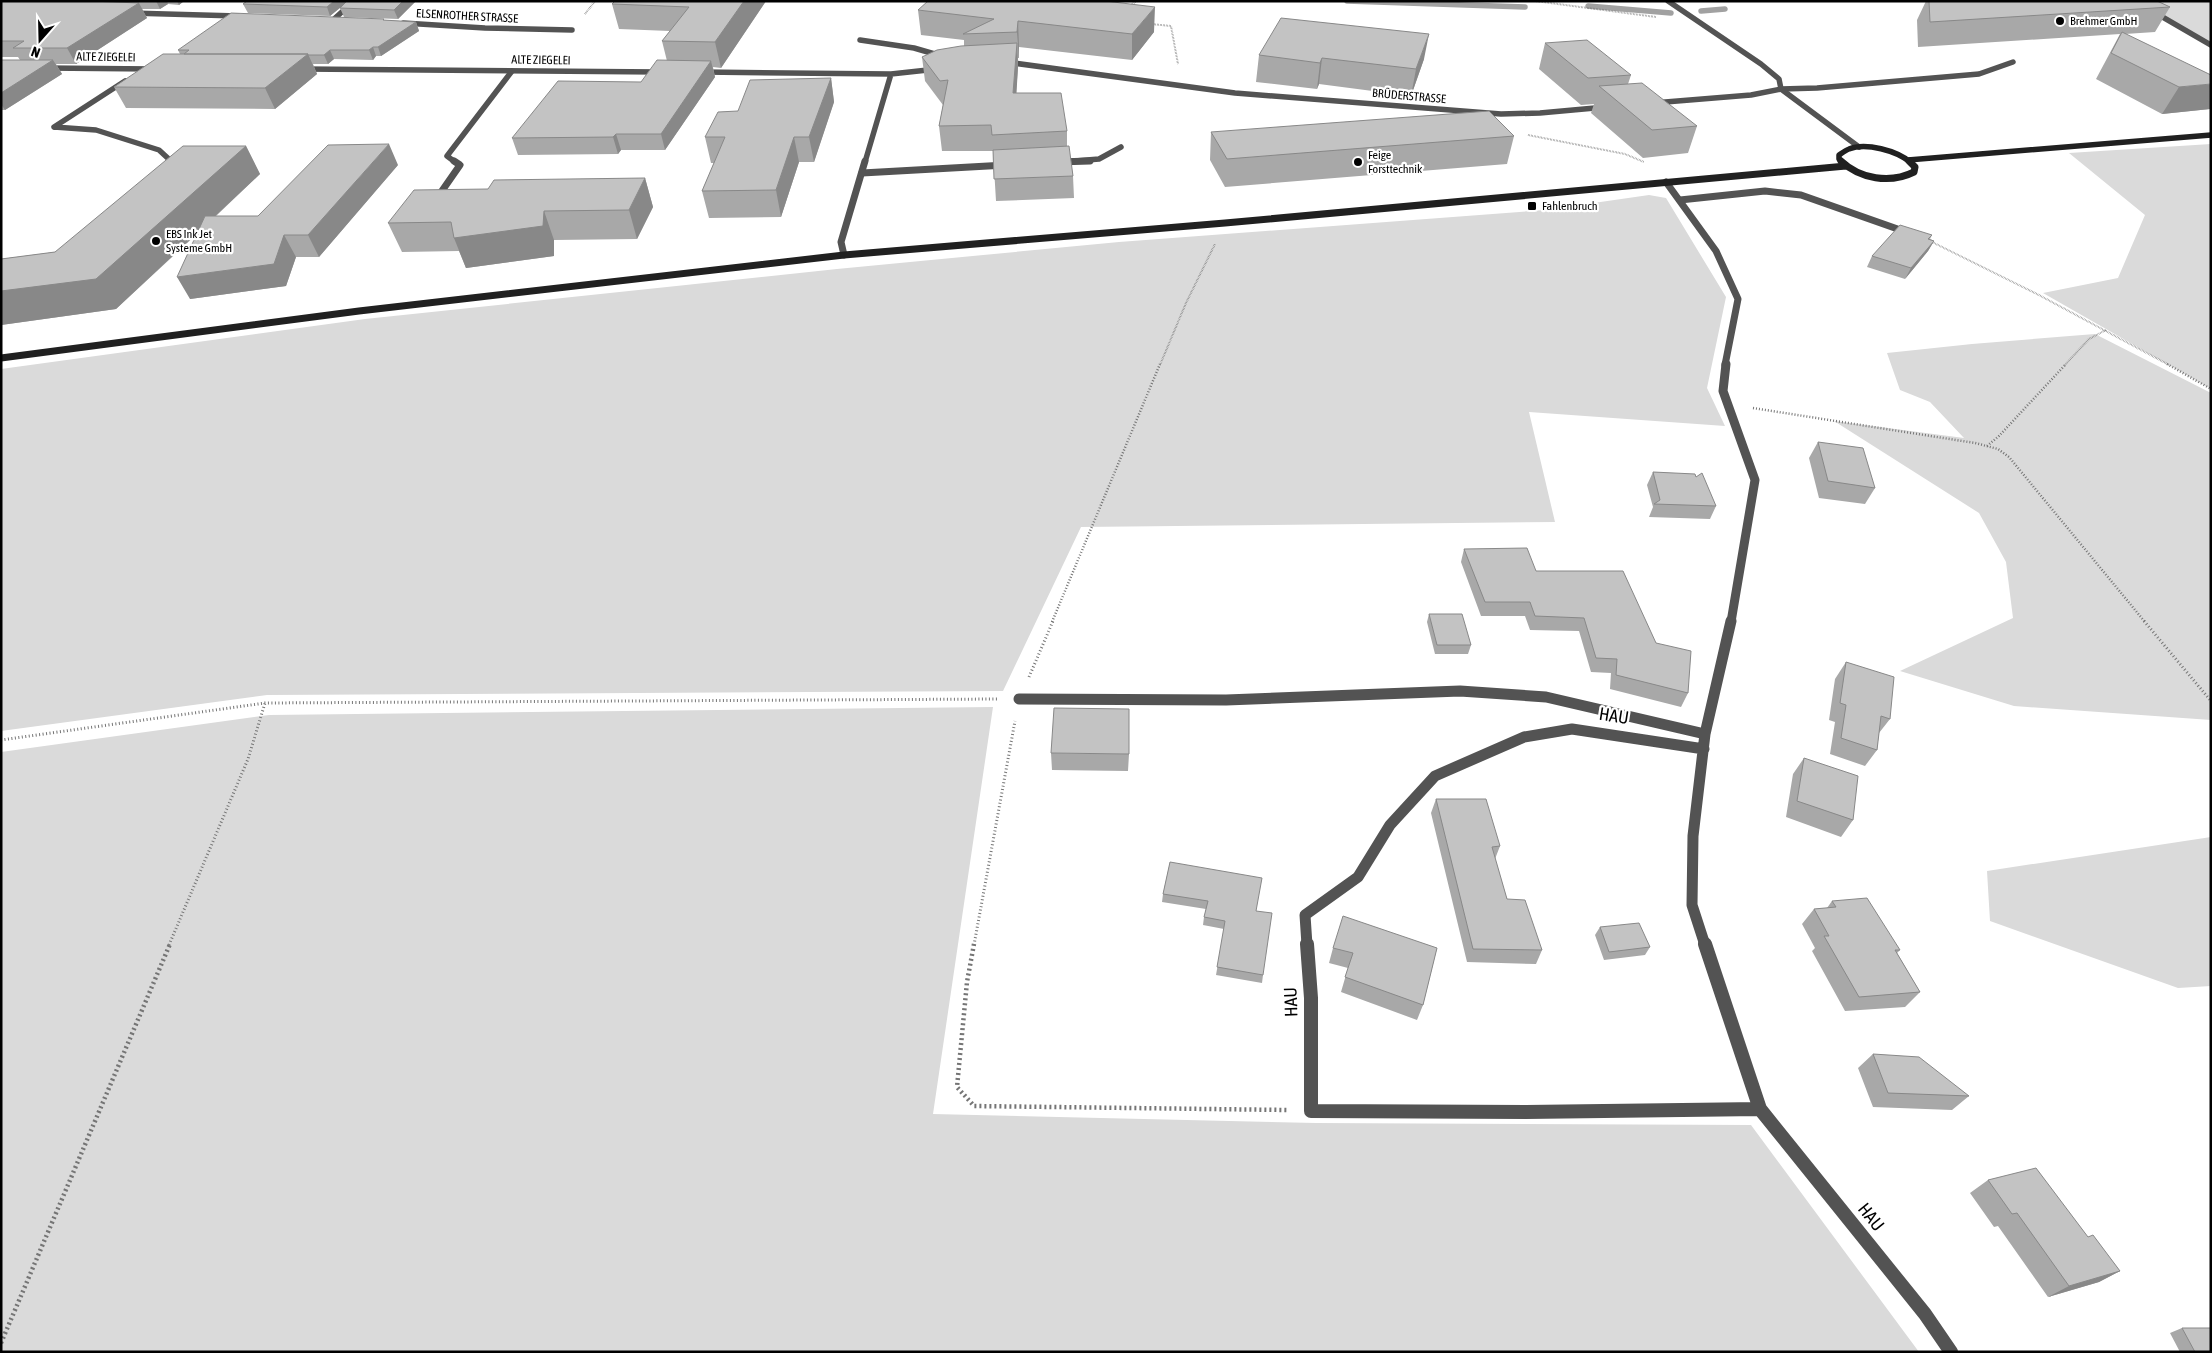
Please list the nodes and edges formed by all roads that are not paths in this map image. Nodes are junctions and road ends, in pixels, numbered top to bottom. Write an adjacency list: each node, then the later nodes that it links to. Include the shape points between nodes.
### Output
1 (354, 1): 7 (street)
2 (1668, 1): 27 (street, via 1761,64 1779,79)
3 (2135, 1): 12 (street)
4 (126, 13): 5 (street)
5 (240, 17)
6 (324, 20): 7 (street)
7 (333, 20): 8 (street)
8 (341, 20)
9 (394, 22): 10 (street, ELSENROTHER STRASSE)
10 (572, 30)
11 (860, 40): 13 (street, via 928,50)
12 (2211, 45)
13 (953, 61)
14 (996, 62): 29 (street, BRÜDERSTRASSE, via 1016,62 1182,87 1501,114)
15 (2013, 62): 27 (street, via 1979,74)
16 (38, 68): 18 (street, ALTE ZIEGELEI)
17 (943, 68): 25 (street)
18 (145, 69): 19 (street, ALTE ZIEGELEI); 24 (street)
19 (164, 69)
20 (300, 69): 21 (street, ALTE ZIEGELEI)
21 (512, 71): 22 (street, ALTE ZIEGELEI); 40 (street, via 447,156 460,165 437,198)
22 (672, 72)
23 (692, 72): 25 (street)
24 (137, 74)
25 (891, 74): 38 (street)
26 (129, 79): 37 (street, via 54,127 96,130 159,150 178,166)
27 (1781, 89): 28 (street, via 1751,95); 32 (street)
28 (1646, 104)
29 (1617, 106)
30 (2211, 135): 33 (main road)
31 (1121, 147): 34 (street, via 1111,156 1099,160)
32 (1859, 147): 33 (main road, via 1882,149); 36 (main road, via 1839,154 1839,159)
33 (1908, 160): 36 (main road, via 1915,167 1914,172 1900,178 1874,176)
34 (1050, 163)
35 (1011, 165): 38 (street)
36 (1846, 166): 39 (main road)
37 (170, 172)
38 (862, 173): 43 (street, via 841,242)
39 (1666, 182): 41 (street); 43 (main road)
40 (447, 198)
41 (1680, 200): 42 (street, via 1765,191 1801,195); 46 (street, HAU, via 1716,251 1738,300 1723,391 1755,480 1728,640)
42 (1930, 241)
43 (844, 255): 44 (main road, via 359,310)
44 (1, 358)
45 (1019, 699): 46 (street, HAU, via 1226,700 1460,691 1546,697)
46 (1705, 734): 47 (street, HAU)
47 (1704, 749): 48 (street, HAU, via 1693,836 1692,905); 48 (street, HAU, via 1572,729 1524,737 1435,776 1390,825 1358,877 1305,914 1311,998 1311,1110)
48 (1760, 1109): 49 (street, HAU, via 1926,1314)
49 (1951, 1352)

